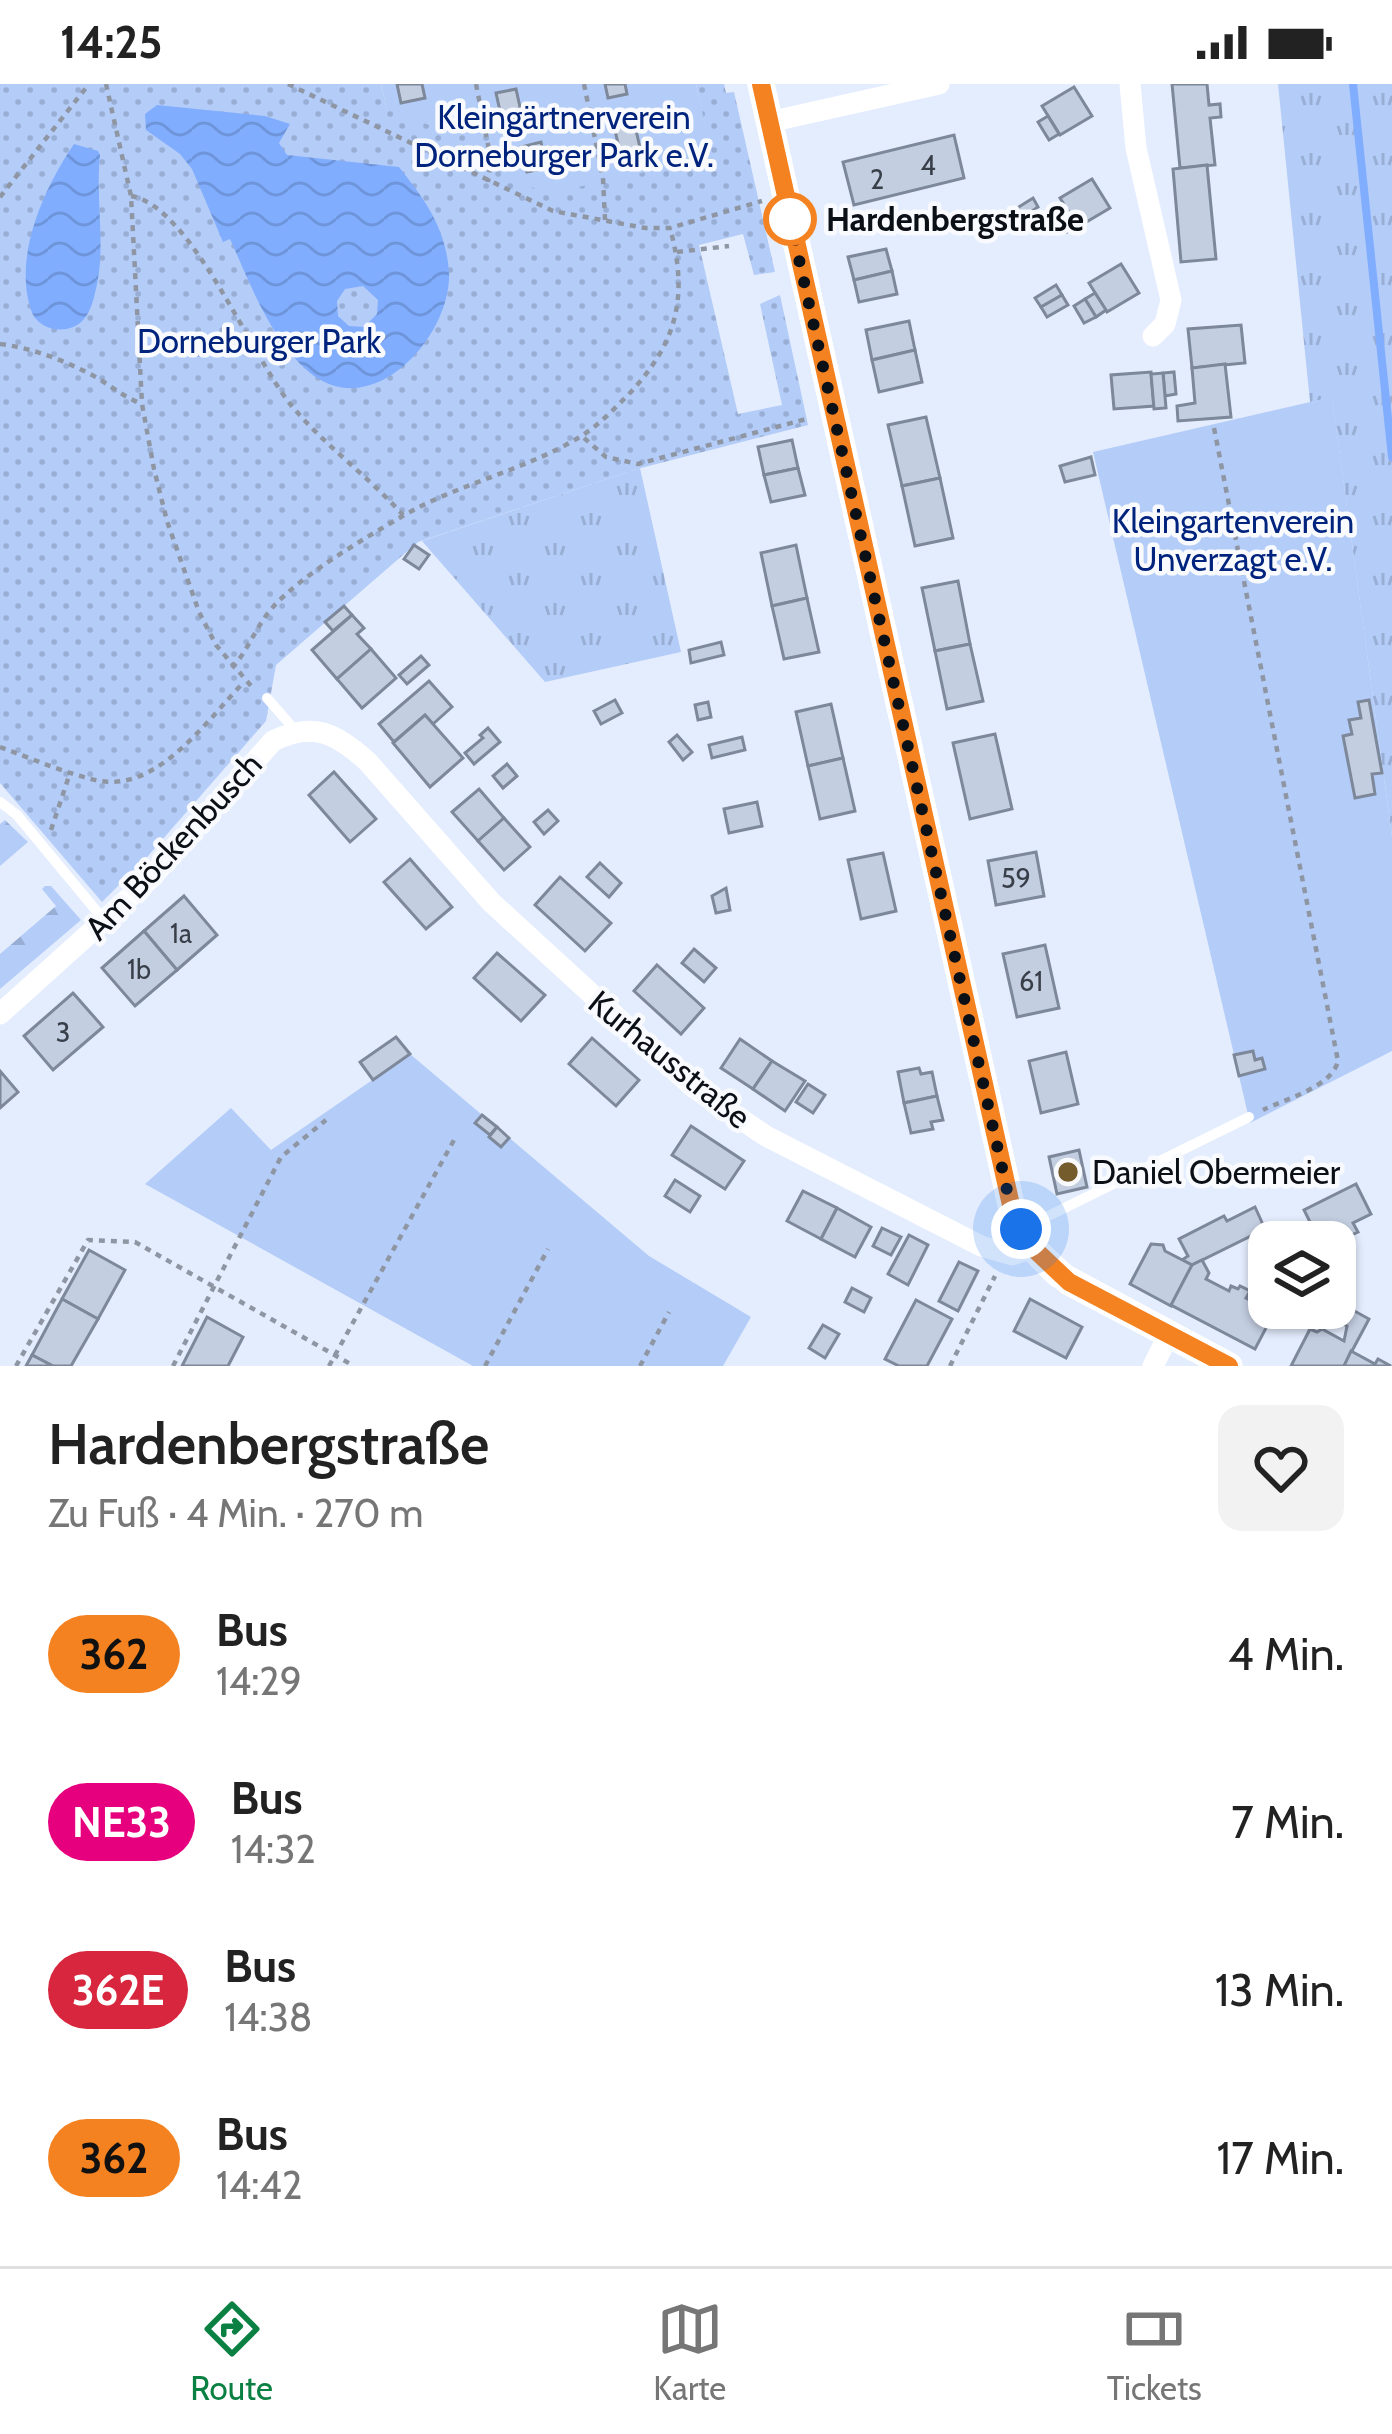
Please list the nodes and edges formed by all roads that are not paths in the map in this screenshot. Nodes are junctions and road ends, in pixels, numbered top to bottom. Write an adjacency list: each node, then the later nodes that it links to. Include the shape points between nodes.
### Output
1 (760, 84): 4 (street)
2 (939, 84): 4 (street)
3 (1130, 84): 5 (street, via 1136,148 1171,299 1166,324)
4 (769, 122): 12 (street)
5 (1153, 336)
6 (266, 698): 7 (lane)
7 (295, 730): 9 (street, Am Böckenbusch, via 253,759); 12 (street, Kurhausstraße, via 349,745 491,902 694,1087 766,1136 962,1237)
8 (0, 802): 9 (lane)
9 (106, 922): 10 (street, Am Böckenbusch)
10 (0, 1014)
11 (1249, 1117): 12 (lane)
12 (1019, 1244): 13 (street, Kurhausstraße, via 1069,1282)
13 (1169, 1334): 14 (street); 15 (street, Kurhausstraße)
14 (1153, 1366)
15 (1229, 1366)

